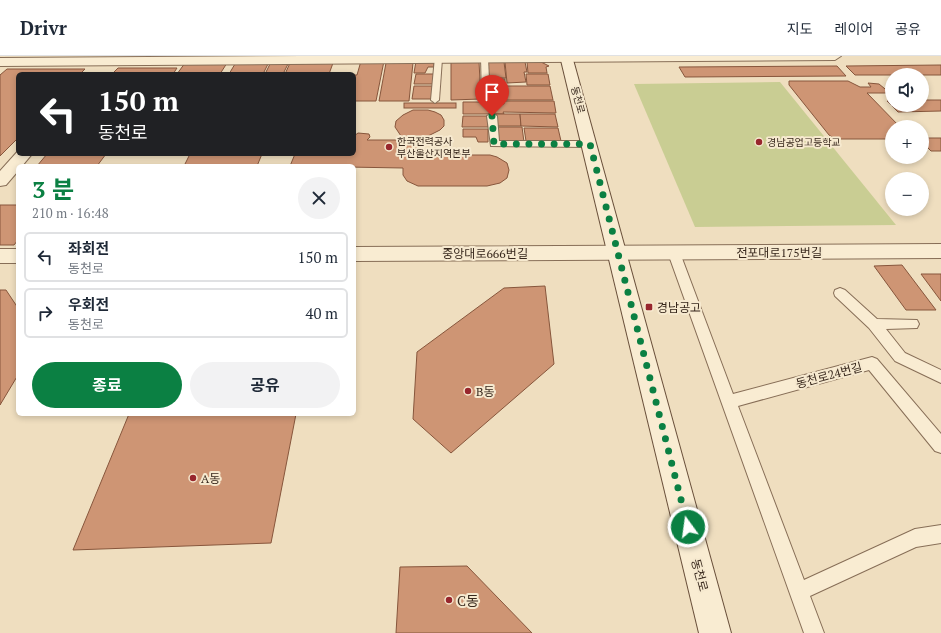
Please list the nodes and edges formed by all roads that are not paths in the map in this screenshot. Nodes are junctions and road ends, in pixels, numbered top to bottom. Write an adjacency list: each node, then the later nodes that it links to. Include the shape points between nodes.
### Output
1 (834, 56): 3 (street)
2 (567, 57): 3 (street); 7 (street); 13 (street, 동천로)
3 (675, 57)
4 (111, 58): 5 (street); 8 (street); 9 (street)
5 (282, 58): 6 (street)
6 (446, 58): 7 (street); 10 (lane)
7 (484, 58): 11 (lane)
8 (0, 62)
9 (99, 72)
10 (435, 100)
11 (486, 100)
12 (492, 116): 13 (lane, via 494,144)
13 (590, 144): 17 (street, 동천로)
14 (22, 156): 15 (street)
15 (0, 181)
16 (941, 251): 18 (street, 전포대로175번길)
17 (616, 253): 18 (street, 전포대로175번길); 19 (street, 중앙대로666번길); 30 (street, 동천로)
18 (674, 253): 26 (lane)
19 (356, 254)
20 (0, 256): 21 (street)
21 (16, 256)
22 (840, 293): 23 (lane)
23 (874, 324): 24 (lane); 25 (lane, via 900,357)
24 (912, 324)
25 (941, 377)
26 (728, 402): 27 (lane, 동천로24번길, via 872,364); 29 (lane)
27 (941, 446)
28 (941, 534): 29 (lane, via 915,538)
29 (798, 592): 31 (lane)
30 (715, 633)
31 (814, 633)

